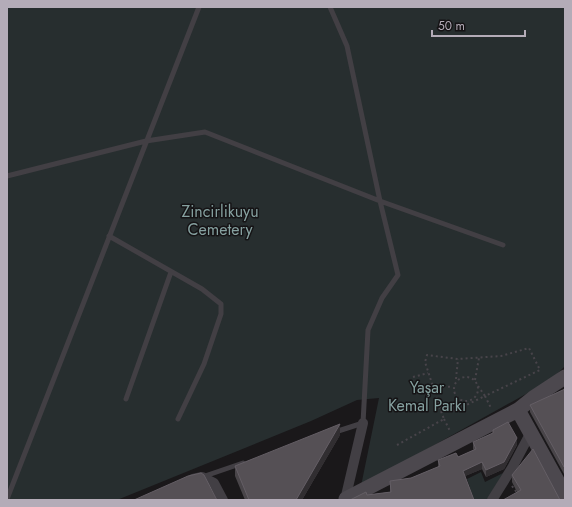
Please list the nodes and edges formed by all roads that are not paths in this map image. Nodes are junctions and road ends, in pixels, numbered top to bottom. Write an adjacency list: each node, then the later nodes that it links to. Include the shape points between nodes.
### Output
1 (199, 7): 3 (lane)
2 (330, 7): 5 (lane, via 347,46)
3 (146, 141): 4 (lane); 5 (lane, via 204,132); 6 (lane)
4 (7, 176)
5 (380, 201): 7 (lane); 13 (lane, via 398,275 382,298 368,330)
6 (109, 236): 8 (lane); 20 (lane)
7 (503, 245)
8 (171, 272): 10 (lane); 12 (lane, via 202,289 220,304 222,314 204,364)
9 (565, 377): 11 (main road)
10 (126, 399)
11 (518, 410): 14 (main road); 22 (main road)
12 (178, 419)
13 (363, 423): 15 (lane); 22 (street)
14 (531, 432): 19 (main road); 23 (street)
15 (326, 435)
16 (246, 462): 17 (lane)
17 (202, 477): 18 (street); 21 (street, via 214,483)
18 (183, 481)
19 (565, 495)
20 (7, 499)
21 (223, 500)
22 (346, 500)
23 (492, 500)

